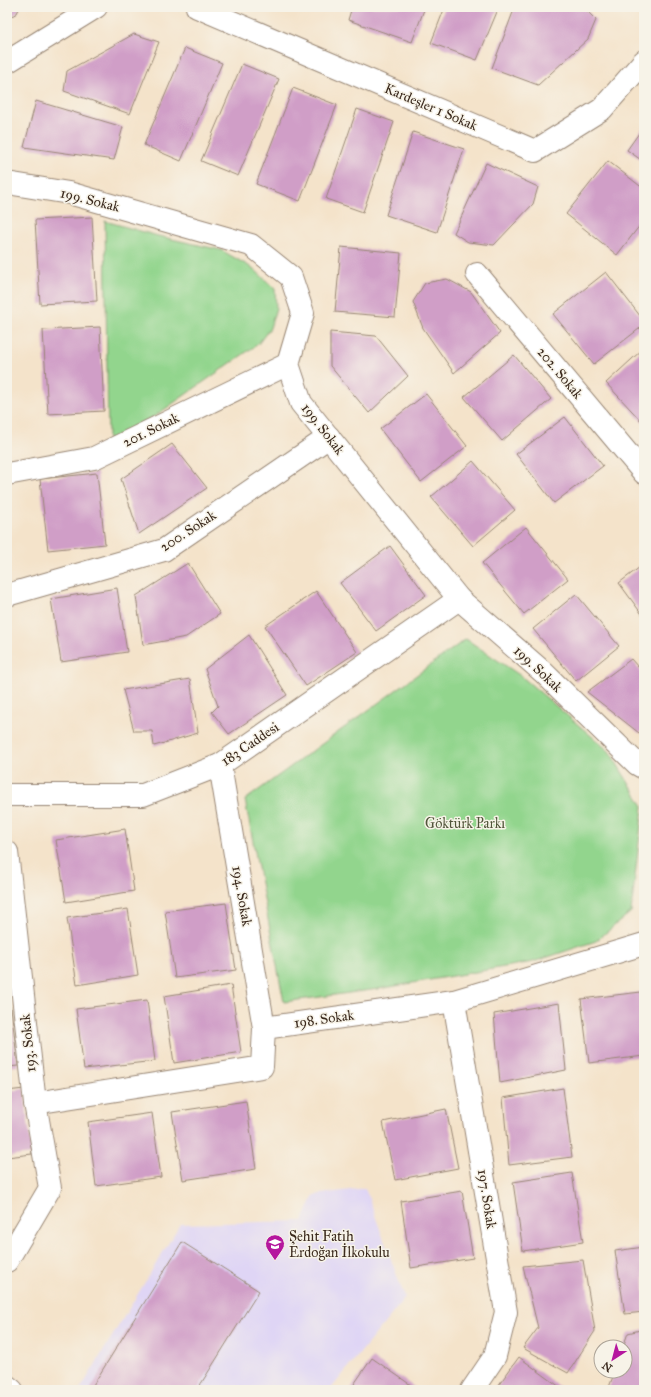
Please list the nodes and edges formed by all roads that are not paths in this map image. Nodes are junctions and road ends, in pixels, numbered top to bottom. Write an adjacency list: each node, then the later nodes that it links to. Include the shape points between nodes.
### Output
1 (96, 7): 4 (street)
2 (197, 7): 3 (street, Kardeşler 1 Sokak, via 535,151 602,109)
3 (644, 61)
4 (7, 62)
5 (7, 183): 7 (street, 199. Sokak, via 70,193 251,245 291,277 294,284 303,313)
6 (477, 274): 9 (street, 202. Sokak)
7 (288, 364): 8 (street, 199. Sokak, via 301,403); 10 (street, 201. Sokak, via 94,458)
8 (329, 436): 11 (street, 200. Sokak, via 164,550); 12 (street, 199. Sokak)
9 (644, 473)
10 (7, 474)
11 (7, 595)
12 (459, 599): 13 (street, 183 Caddesi); 14 (street, 199. Sokak, via 542,672)
13 (220, 765): 15 (street, 183 Caddesi, via 143,795); 19 (street, 194. Sokak)
14 (644, 768)
15 (7, 794)
16 (7, 852): 20 (street, 193. Sokak)
17 (644, 944): 18 (street, 198. Sokak)
18 (454, 1001): 19 (street, 198. Sokak); 25 (street, 197. Sokak, via 506,1312 495,1356)
19 (264, 1028): 20 (street, via 262,1068)
20 (35, 1103): 21 (street, 193. Sokak, via 50,1188)
21 (17, 1228): 22 (street, 193. Sokak)
22 (7, 1262)
23 (7, 1386): 24 (street)
24 (12, 1390)
25 (472, 1390)

